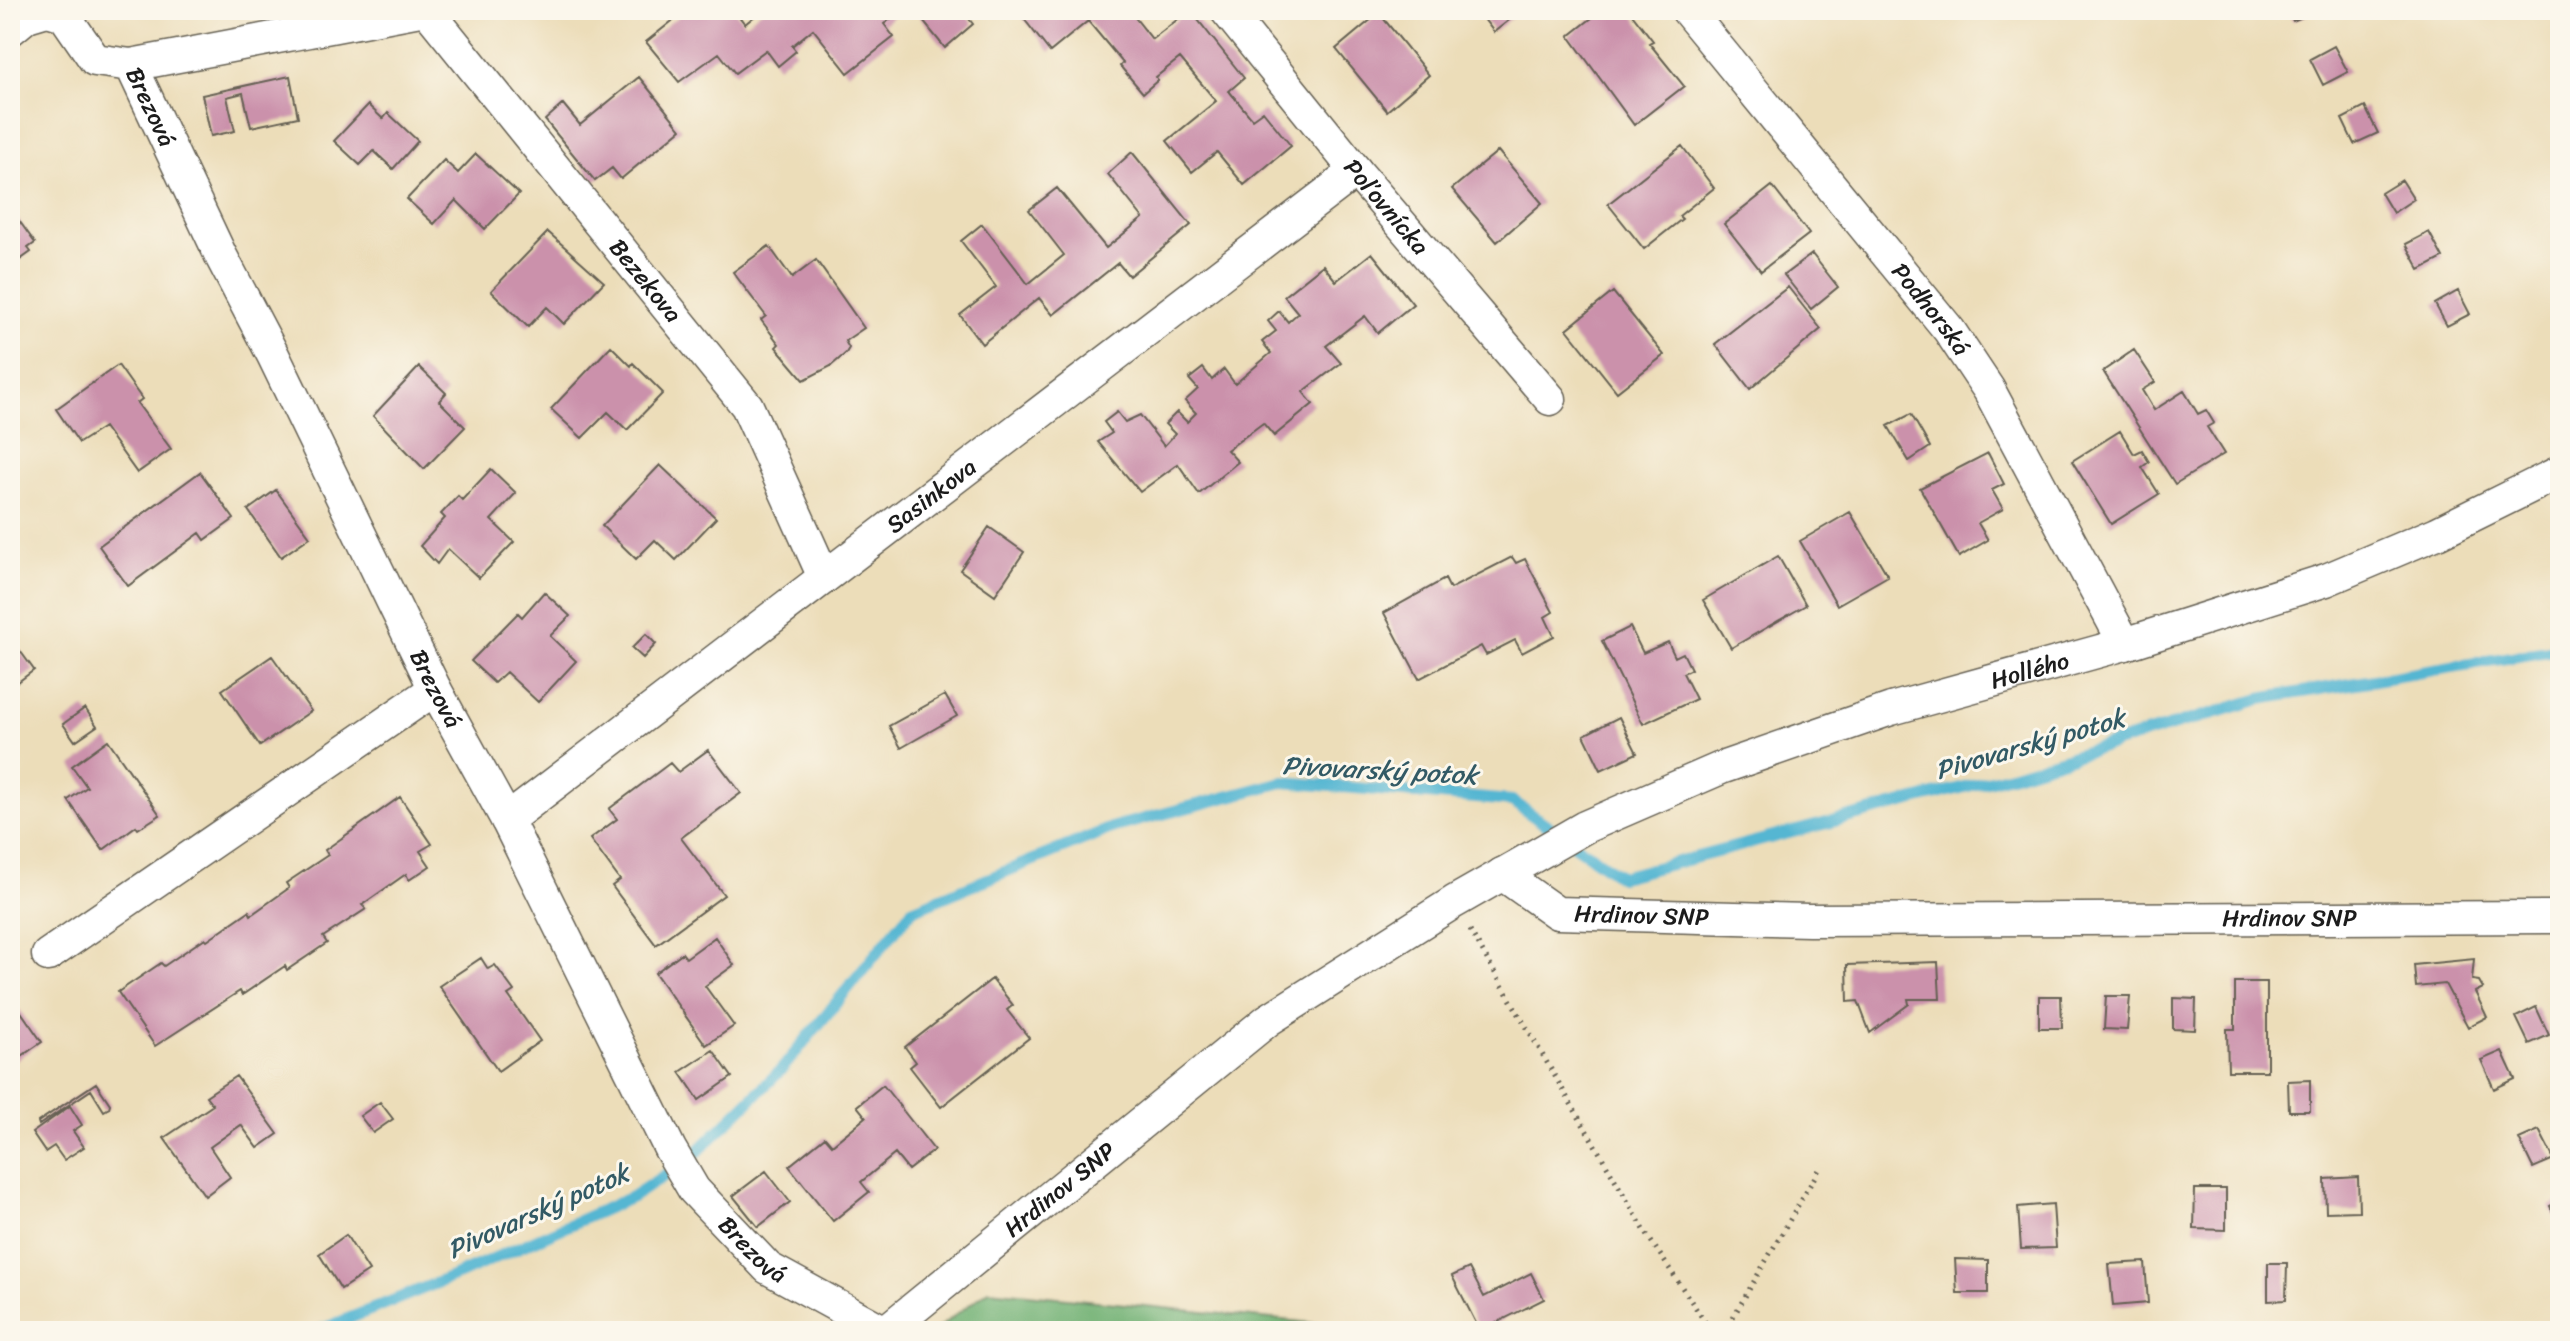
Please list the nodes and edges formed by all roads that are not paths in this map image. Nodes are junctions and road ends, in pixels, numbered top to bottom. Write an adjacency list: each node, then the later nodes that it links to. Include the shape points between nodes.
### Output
1 (48, 10): 6 (street, Brezová, via 27,16); 7 (street, Brezová, via 64,15 95,60)
2 (420, 10): 7 (street)
3 (427, 10): 11 (street, Bezekova, via 747,406)
4 (1226, 10): 8 (street, Poľovnícka)
5 (1687, 10): 12 (street, Podhorská, via 1949,330 1989,390)
6 (10, 30)
7 (131, 65): 13 (street, Brezová)
8 (1356, 171): 9 (street, Poľovnícka); 11 (street, Sasinkova)
9 (1550, 399)
10 (2560, 472): 12 (street, Hollého, via 2326,580)
11 (824, 577): 14 (street, Sasinkova)
12 (2125, 644): 15 (street, Hollého, via 1891,709 1721,768 1585,827)
13 (435, 689): 14 (street, Brezová); 17 (street)
14 (507, 820): 18 (street, Brezová, via 694,1190 768,1268)
15 (1502, 874): 16 (street, Hrdinov SNP, via 1557,913 1809,920); 18 (street, Hrdinov SNP, via 1268,1020)
16 (2560, 917)
17 (48, 955)
18 (884, 1331)

